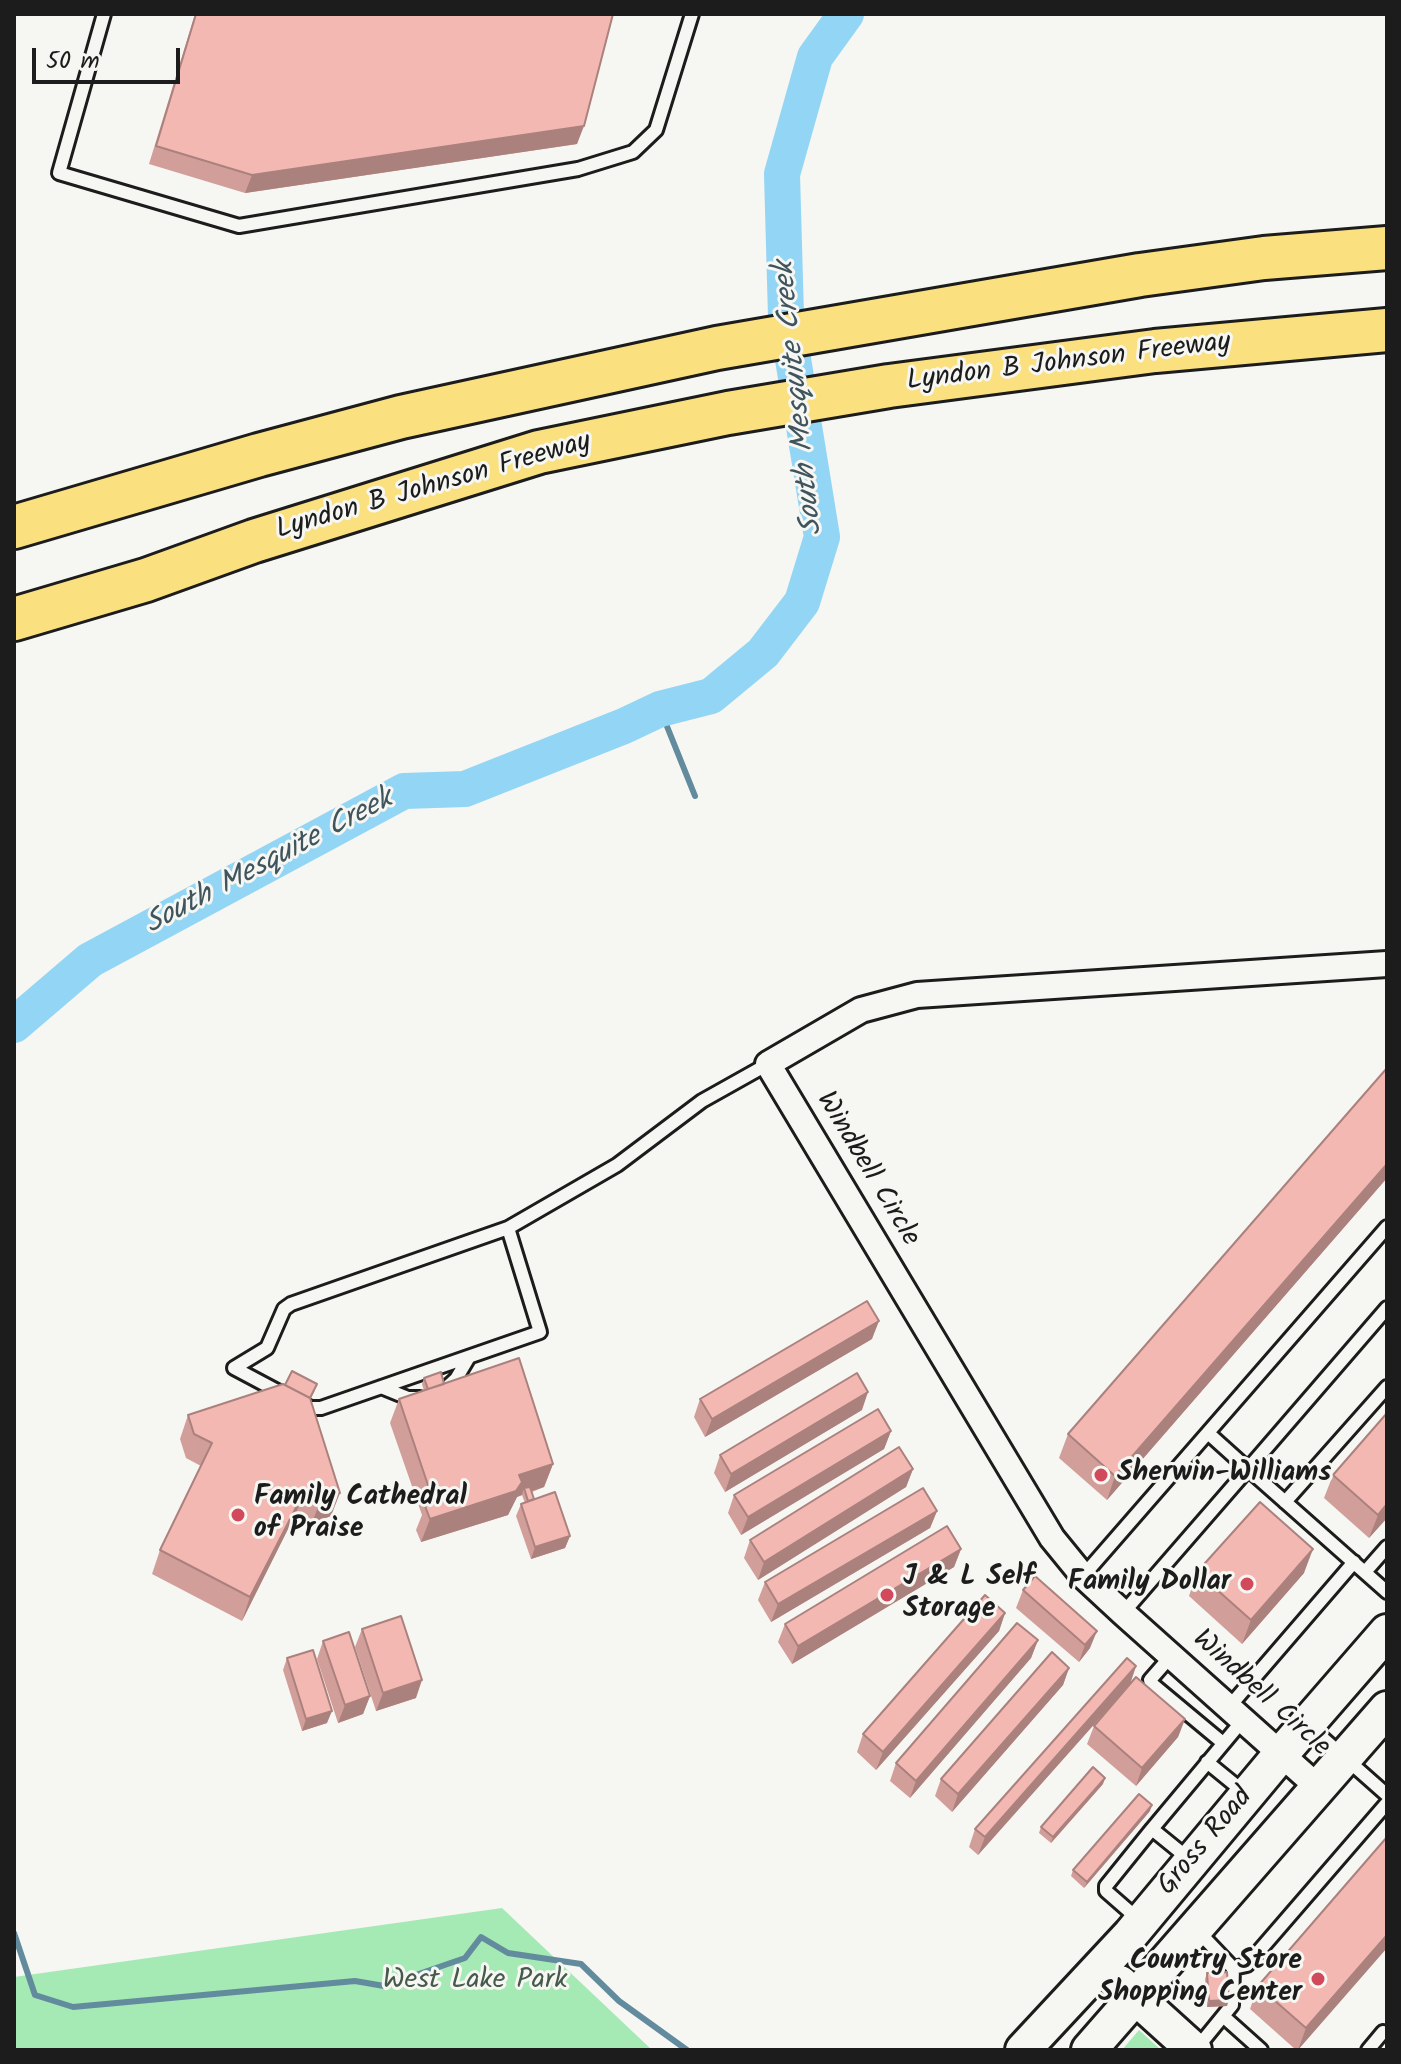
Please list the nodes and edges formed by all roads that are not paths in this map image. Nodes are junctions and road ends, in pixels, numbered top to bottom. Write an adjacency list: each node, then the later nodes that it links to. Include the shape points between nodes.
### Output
1 (104, 14): 2 (lane, via 59,173 239,226 578,169 633,152 656,130)
2 (692, 14)
3 (1387, 239): 5 (highway)
4 (1387, 248): 5 (highway)
5 (1264, 258): 9 (highway, via 717,348 401,417)
6 (1387, 330): 7 (highway, Lyndon B Johnson Freeway)
7 (1297, 339): 8 (highway); 10 (highway, Lyndon B Johnson Freeway, via 1155,351 889,386 539,452)
8 (1387, 349)
9 (14, 527)
10 (14, 622)
11 (1387, 964): 12 (street, via 917,995 861,1010)
12 (768, 1064): 14 (lane, via 702,1101 617,1165); 29 (street, Windbell Circle, via 1052,1538)
13 (1387, 1227): 23 (lane)
14 (508, 1228): 16 (lane, via 540,1332); 20 (lane, via 284,1309 267,1348 234,1368)
15 (1387, 1308): 24 (lane)
16 (469, 1357): 17 (lane); 19 (lane)
17 (381, 1387): 21 (lane, via 414,1399); 22 (lane, via 321,1408)
18 (1387, 1387): 25 (lane)
19 (443, 1390)
20 (281, 1393)
21 (426, 1396)
22 (307, 1406)
23 (1208, 1433): 24 (lane); 29 (lane)
24 (1248, 1469): 25 (lane); 31 (lane)
25 (1285, 1502): 27 (lane)
26 (1387, 1547): 28 (lane)
27 (1354, 1562): 28 (lane); 35 (lane)
28 (1365, 1572): 30 (lane)
29 (1083, 1576): 31 (street, Windbell Circle)
30 (1387, 1592)
31 (1123, 1613): 33 (street, Windbell Circle)
32 (1387, 1632): 36 (main road, Gross Road)
33 (1171, 1656): 35 (street, Windbell Circle); 37 (lane, via 1151,1683)
34 (1387, 1709): 39 (main road, Gross Road)
35 (1236, 1713): 37 (lane); 38 (street, Windbell Circle)
36 (1307, 1724): 38 (main road, Gross Road); 39 (lane)
37 (1223, 1743): 40 (lane)
38 (1281, 1754): 41 (street, Windbell Circle); 42 (main road, Gross Road)
39 (1345, 1759): 41 (main road, Gross Road); 43 (lane)
40 (1207, 1762): 42 (lane); 45 (lane)
41 (1319, 1788): 48 (main road, Gross Road)
42 (1247, 1795): 46 (main road, Gross Road)
43 (1387, 1795)
44 (1387, 1803): 50 (lane, via 1247,1965)
45 (1152, 1829): 46 (lane); 47 (lane, via 1106,1886)
46 (1191, 1861): 47 (main road, Gross Road)
47 (1141, 1922): 49 (main road, Gross Road)
48 (1196, 1929): 50 (lane); 51 (main road, Gross Road)
49 (1102, 1966): 51 (main road); 54 (main road, Gross Road)
50 (1233, 1968): 52 (lane, via 1232,2005)
51 (1135, 1998): 55 (main road, Gross Road); 56 (main road)
52 (1223, 2016): 56 (lane); 57 (lane)
53 (1386, 2032): 58 (lane)
54 (1023, 2050)
55 (1089, 2050)
56 (1195, 2050)
57 (1261, 2050)
58 (1368, 2050)

